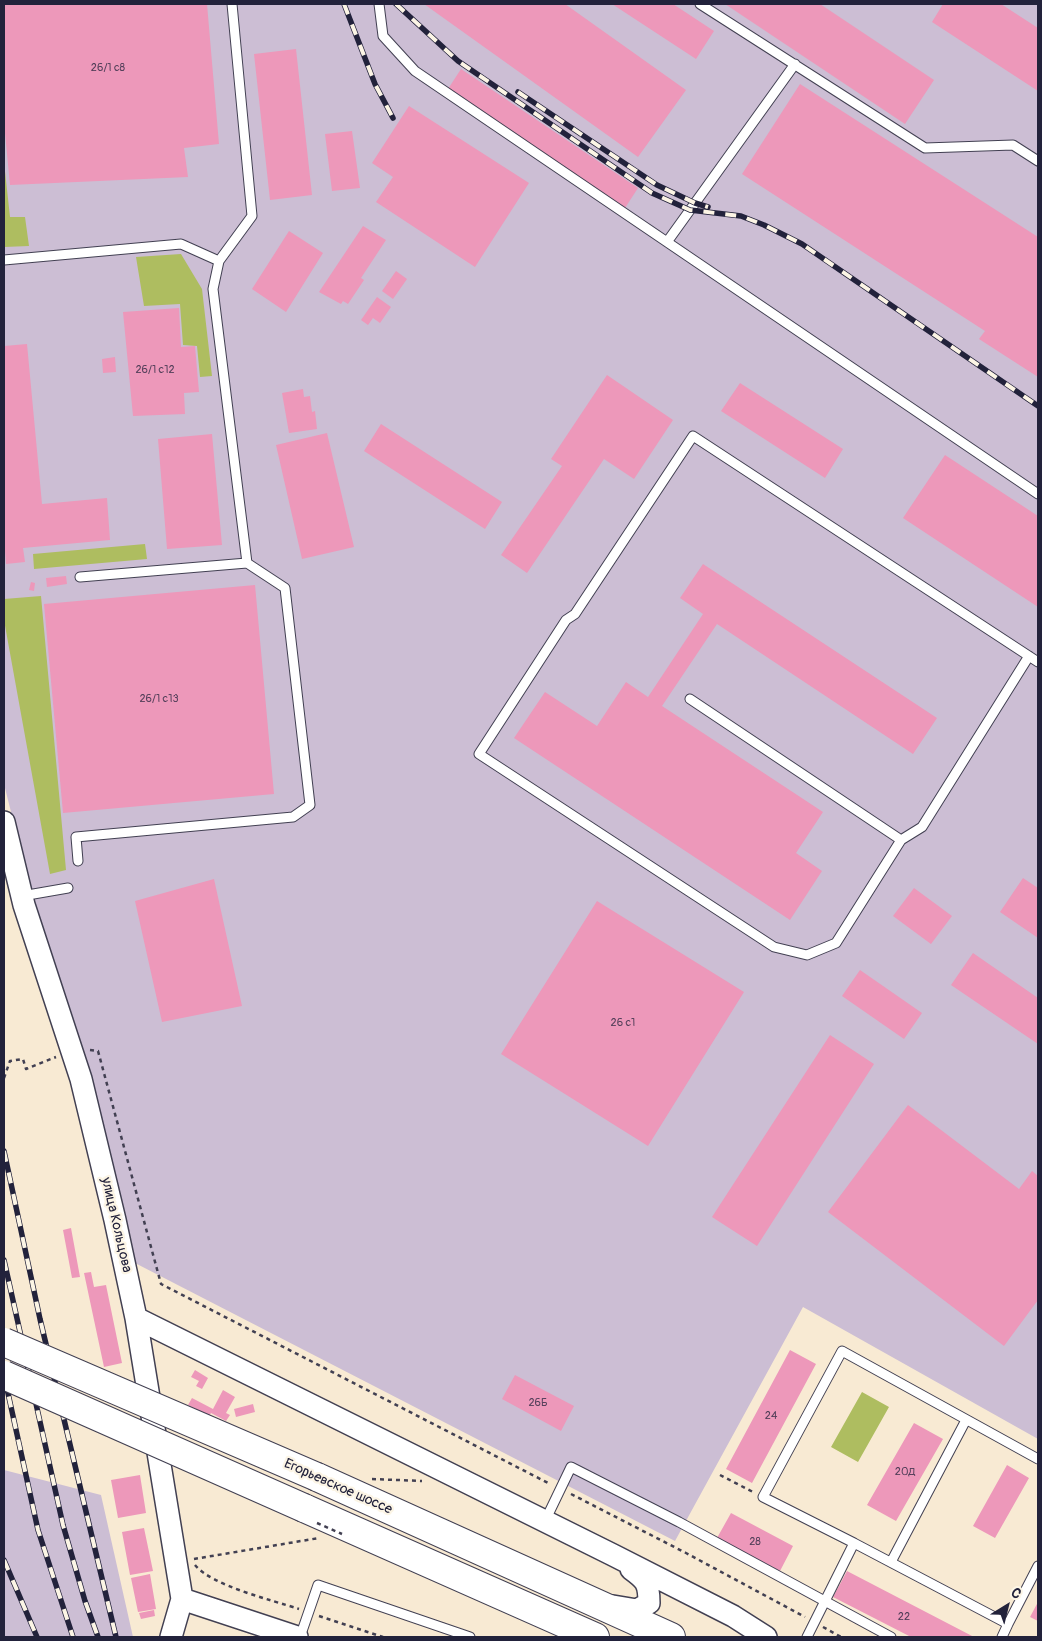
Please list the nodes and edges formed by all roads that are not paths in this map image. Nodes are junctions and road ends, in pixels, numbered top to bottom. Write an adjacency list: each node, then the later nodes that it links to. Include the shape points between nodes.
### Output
1 (232, 4): 8 (lane, via 252,216)
2 (379, 4): 6 (lane, via 383,36 415,71)
3 (700, 4): 4 (lane)
4 (795, 64): 5 (lane, via 925,148 1013,145); 6 (lane)
5 (1038, 161)
6 (667, 242): 9 (lane)
7 (4, 260): 8 (lane, via 181,244)
8 (219, 261): 10 (lane, via 213,289)
9 (1038, 494)
10 (247, 563): 11 (lane); 17 (lane, via 285,588 310,805 293,817 76,837)
11 (80, 576)
12 (1029, 656): 13 (lane); 16 (lane, via 922,827); 16 (lane, via 693,436 575,614 566,620 479,754 774,946 807,955 836,943)
13 (1038, 662)
14 (690, 699): 16 (lane)
15 (4, 822): 19 (street, улица Кольцова)
16 (901, 840)
17 (78, 861)
18 (68, 888): 19 (lane)
19 (22, 896): 20 (street, улица Кольцова, via 81,1079)
20 (136, 1318): 25 (street); 30 (street, улица Кольцова)
21 (4, 1342): 31 (main road, Егорьевское шоссе, bridge, via 317,1477)
22 (4, 1375): 34 (main road, bridge)
23 (966, 1420): 24 (lane); 26 (lane, via 842,1351 763,1497); 28 (lane)
24 (1038, 1459)
25 (545, 1521): 27 (street); 32 (lane, via 571,1467)
26 (854, 1542): 28 (lane); 32 (lane)
27 (613, 1555): 31 (street, via 644,1579 649,1603 637,1610); 40 (street, via 733,1616)
28 (891, 1562): 33 (lane)
29 (1038, 1566): 33 (lane)
30 (182, 1599): 35 (street, улица Кольцова); 36 (street)
31 (588, 1599): 39 (main road, Егорьевское шоссе)
32 (825, 1601): 41 (lane); 42 (lane)
33 (1008, 1624): 43 (lane)
34 (576, 1632): 38 (main road)
35 (171, 1637)
36 (299, 1637): 37 (lane, via 318,1585)
37 (470, 1637)
38 (595, 1637)
39 (671, 1637)
40 (766, 1637)
41 (807, 1637)
42 (891, 1637)
43 (1002, 1637)

